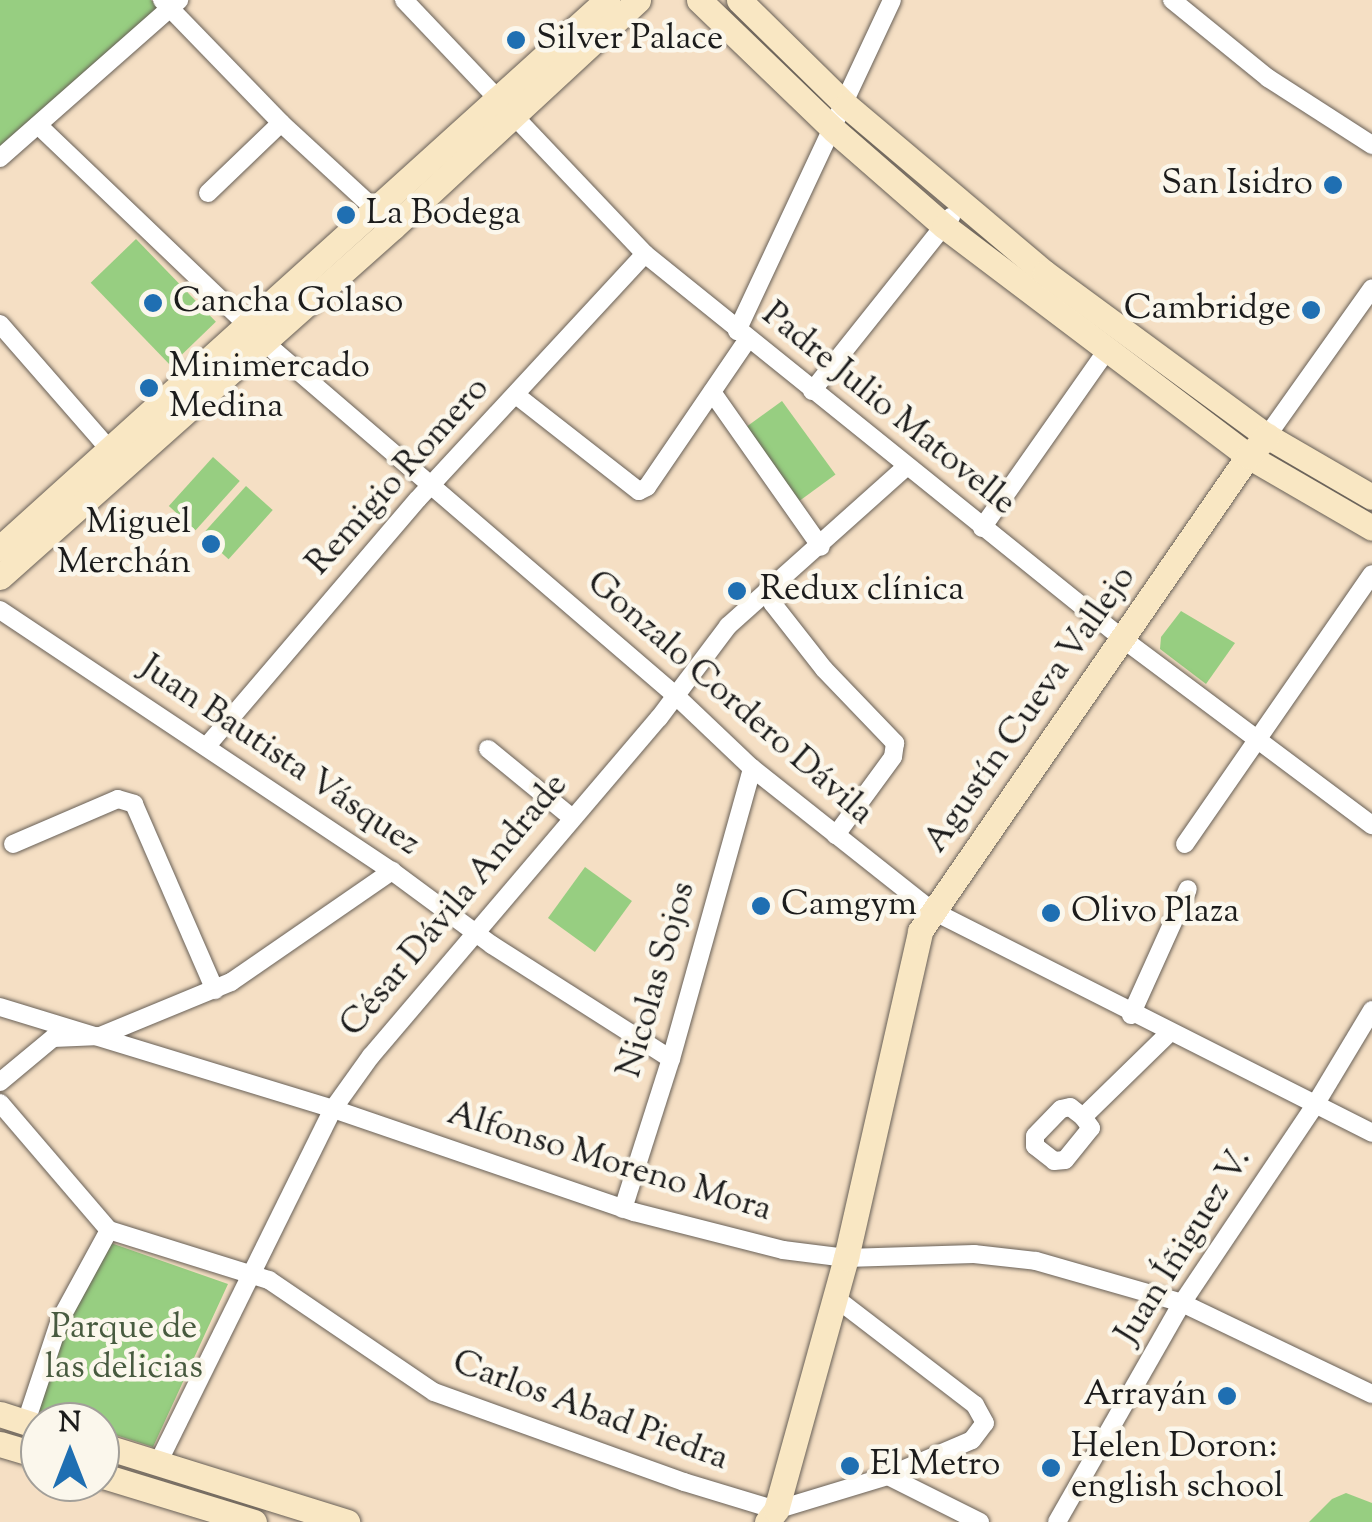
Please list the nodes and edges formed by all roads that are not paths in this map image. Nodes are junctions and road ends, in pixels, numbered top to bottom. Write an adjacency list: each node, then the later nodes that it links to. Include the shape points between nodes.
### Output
1 (404, 0): 10 (street, Padre Julio Matovelle)
2 (607, 0): 10 (main road)
3 (638, 0): 10 (main road)
4 (698, 0): 13 (main road)
5 (739, 0): 9 (main road)
6 (892, 0): 9 (street)
7 (1172, 0): 14 (street, via 1268,78)
8 (170, 3): 11 (street); 12 (street)
9 (846, 105): 13 (street); 17 (main road)
10 (506, 108): 18 (main road); 20 (street, Padre Julio Matovelle)
11 (282, 123): 16 (street); 18 (street)
12 (38, 125): 15 (street); 23 (street, Gonzalo Cordero Dávila)
13 (834, 130): 19 (main road); 24 (street)
14 (1372, 145)
15 (0, 158)
16 (208, 193)
17 (960, 204): 19 (street); 29 (main road)
18 (385, 219): 23 (main road)
19 (944, 226): 25 (main road); 26 (street)
20 (645, 254): 24 (street, Padre Julio Matovelle); 28 (street, Remigio Romero)
21 (1372, 288): 29 (street, Agustín Cueva Vallejo)
22 (0, 324): 31 (street)
23 (257, 333): 31 (main road); 33 (street, Gonzalo Cordero Dávila)
24 (743, 335): 26 (street, Padre Julio Matovelle); 27 (street)
25 (1108, 347): 30 (main road); 35 (street)
26 (812, 391): 32 (street, Padre Julio Matovelle)
27 (712, 392): 28 (street, via 639,491); 37 (street)
28 (516, 395): 33 (street, Remigio Romero)
29 (1267, 436): 30 (main road, Agustín Cueva Vallejo); 34 (main road)
30 (1248, 456): 36 (main road); 43 (main road, Agustín Cueva Vallejo)
31 (117, 458): 38 (main road); 40 (main road)
32 (906, 467): 35 (street, Padre Julio Matovelle); 37 (street, César Dávila Andrade)
33 (430, 486): 44 (street, Gonzalo Cordero Dávila); 46 (street, Remigio Romero)
34 (1372, 496)
35 (982, 528): 43 (street, Padre Julio Matovelle)
36 (1372, 528)
37 (821, 547): 41 (street, César Dávila Andrade)
38 (0, 548)
39 (1372, 574): 45 (street)
40 (0, 577)
41 (767, 590): 44 (street, César Dávila Andrade, via 728,626); 51 (street, via 824,669 896,743 894,758)
42 (0, 610): 46 (street, Juan Bautista Vásquez)
43 (1122, 640): 45 (street, Padre Julio Matovelle); 56 (main road, Agustín Cueva Vallejo)
44 (674, 694): 48 (street, Gonzalo Cordero Dávila); 49 (street, César Dávila Andrade)
45 (1258, 739): 50 (street, Padre Julio Matovelle); 53 (street)
46 (206, 747): 54 (street, Juan Bautista Vásquez)
47 (488, 749): 49 (street)
48 (752, 768): 51 (street, Gonzalo Cordero Dávila); 64 (street, Nicolas Sojos)
49 (571, 817): 57 (street, César Dávila Andrade)
50 (1372, 825)
51 (836, 835): 56 (street, Gonzalo Cordero Dávila)
52 (13, 844): 58 (street, via 118,799 134,804)
53 (1185, 844)
54 (392, 871): 57 (street, Juan Bautista Vásquez); 58 (street)
55 (1188, 889): 61 (street)
56 (932, 910): 61 (street, Gonzalo Cordero Dávila); 73 (main road, Agustín Cueva Vallejo, via 920,931)
57 (474, 931): 64 (street, Juan Bautista Vásquez); 68 (street, César Dávila Andrade)
58 (214, 990): 63 (street)
59 (0, 1007): 63 (street, Alfonso Moreno Mora)
60 (1372, 1010): 67 (street, Juan Íñiguez V.)
61 (1132, 1015): 62 (street, Gonzalo Cordero Dávila)
62 (1169, 1033): 67 (street, Gonzalo Cordero Dávila); 69 (street)
63 (100, 1036): 65 (street, via 53,1038); 68 (street, Alfonso Moreno Mora)
64 (672, 1059): 71 (street, Nicolas Sojos)
65 (0, 1082)
66 (0, 1103): 72 (street)
67 (1315, 1105): 70 (street, Gonzalo Cordero Dávila); 76 (street, Juan Íñiguez V.)
68 (333, 1108): 71 (street, Alfonso Moreno Mora); 74 (street, César Dávila Andrade)
69 (1083, 1117)
70 (1372, 1133)
71 (623, 1209): 73 (street, Alfonso Moreno Mora, via 783,1250)
72 (109, 1230): 74 (street, Carlos Abad Piedra); 78 (street, via 60,1320)
73 (846, 1258): 75 (main road, Agustín Cueva Vallejo); 76 (street, Alfonso Moreno Mora, via 974,1254 1036,1262)
74 (252, 1274): 80 (street, César Dávila Andrade); 83 (street, Carlos Abad Piedra, via 430,1390)
75 (834, 1297): 81 (street, via 984,1415 972,1440); 83 (main road, Agustín Cueva Vallejo)
76 (1182, 1303): 77 (street, Alfonso Moreno Mora); 87 (street, Juan Íñiguez V.)
77 (1372, 1394)
78 (39, 1402)
79 (120, 1451): 80 (main road)
80 (158, 1463): 85 (main road)
81 (888, 1476): 83 (street); 86 (street)
82 (120, 1480): 84 (main road)
83 (774, 1518)
84 (254, 1522)
85 (347, 1522)
86 (980, 1522)
87 (1057, 1522)

